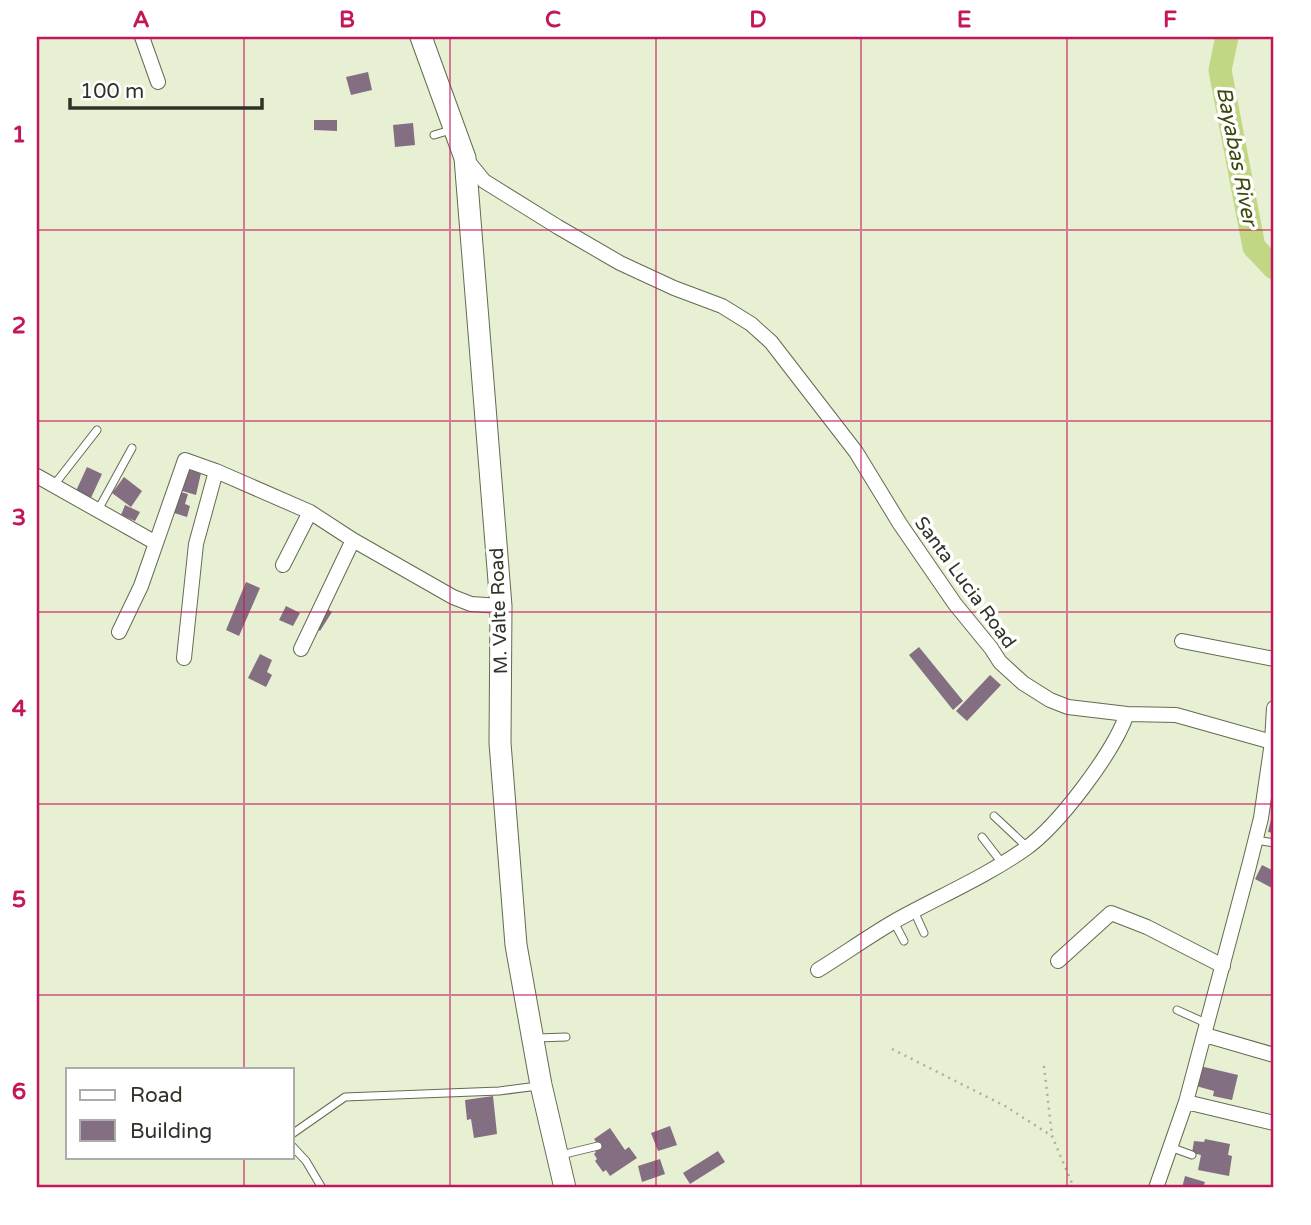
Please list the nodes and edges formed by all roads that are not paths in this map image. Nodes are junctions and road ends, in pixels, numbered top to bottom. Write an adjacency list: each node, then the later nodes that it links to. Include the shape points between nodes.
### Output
1 (142, 37): 3 (street)
2 (421, 37): 4 (main road, M. Valte Road, via 444,132)
3 (158, 82)
4 (465, 158): 15 (main road, M. Valte Road); 22 (street, Santa Lucia Road, via 484,181 620,264 722,306 751,324 771,342 856,452 900,524 1000,662 1050,700)
5 (97, 430): 9 (lane)
6 (132, 448): 10 (lane)
7 (216, 471): 11 (street); 13 (street, via 185,460); 19 (street, via 196,544)
8 (37, 475): 9 (street)
9 (54, 485): 10 (street)
10 (98, 510): 13 (street)
11 (310, 512): 12 (street); 14 (street)
12 (353, 540): 15 (street, via 453,597); 18 (street)
13 (156, 543): 16 (street)
14 (283, 565)
15 (500, 606): 40 (main road, M. Valte Road, via 500,743 516,945)
16 (119, 632)
17 (1182, 641): 20 (street)
18 (302, 649)
19 (184, 658)
20 (1274, 659)
21 (1274, 708): 23 (street)
22 (1127, 714): 23 (street, Santa Lucia Road, via 1176,715); 28 (street, via 1102,761)
23 (1273, 742): 26 (street)
24 (994, 816): 28 (lane)
25 (982, 837): 29 (lane)
26 (1256, 840): 27 (lane); 35 (street)
27 (1274, 844)
28 (1027, 847): 29 (street)
29 (1002, 863): 30 (street)
30 (914, 911): 31 (street); 32 (lane)
31 (894, 922): 33 (lane); 36 (street)
32 (924, 933)
33 (904, 941)
34 (1058, 961): 35 (street, via 1111,913)
35 (1223, 965): 38 (street)
36 (818, 970)
37 (1177, 1010): 38 (lane)
38 (1207, 1029): 41 (street); 43 (street)
39 (566, 1037): 40 (lane)
40 (533, 1038): 42 (main road, M. Valte Road)
41 (1274, 1055)
42 (541, 1085): 45 (lane, via 345,1097); 50 (main road, M. Valte Road)
43 (1186, 1102): 44 (street); 47 (street)
44 (1274, 1123)
45 (294, 1133)
46 (598, 1146): 50 (lane)
47 (1170, 1147): 49 (lane); 53 (street)
48 (294, 1148): 51 (lane)
49 (1192, 1155)
50 (557, 1156): 52 (main road, M. Valte Road)
51 (322, 1188)
52 (565, 1188)
53 (1156, 1188)

